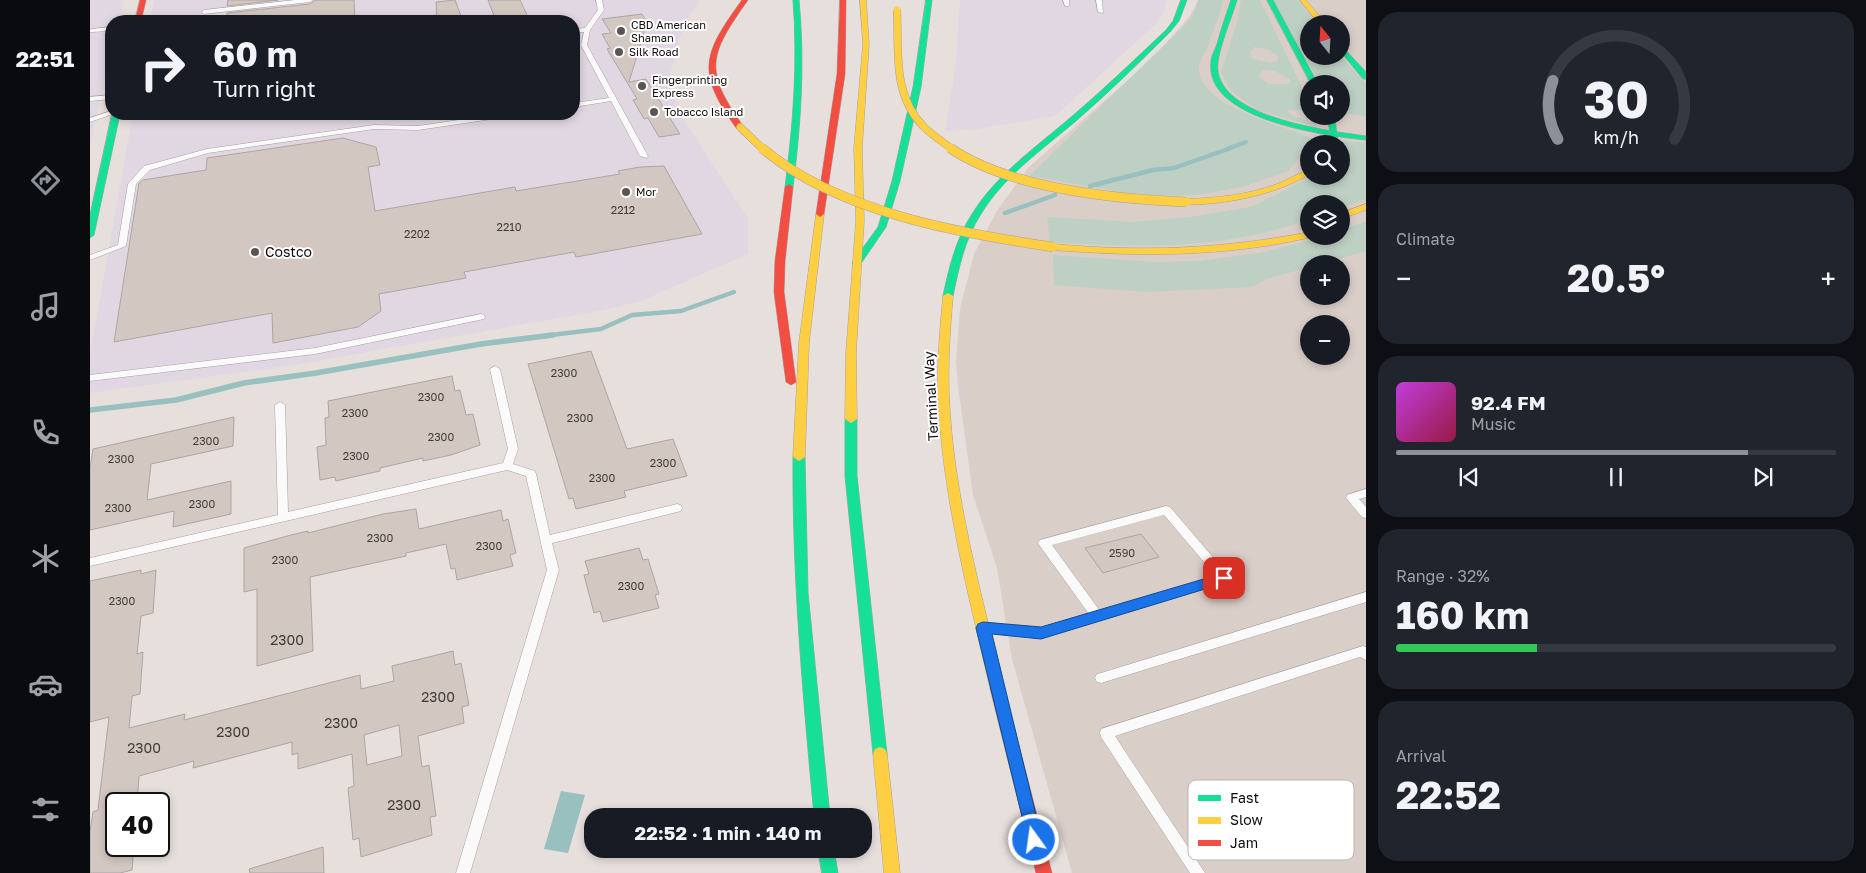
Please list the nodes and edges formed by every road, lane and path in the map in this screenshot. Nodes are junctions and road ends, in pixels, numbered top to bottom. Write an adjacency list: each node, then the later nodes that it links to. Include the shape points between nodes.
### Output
1 (143, 0): 17 (main road)
2 (310, 0): 15 (lane)
3 (599, 0): 20 (lane, via 601,10)
4 (745, 0): 45 (main road, bridge, via 722,29 711,59 719,98 758,145 802,175 873,207 934,226 992,239 1086,251 1178,253)
5 (796, 0): 52 (main road, via 799,79 780,264 782,331)
6 (843, 0): 52 (main road, via 843,61 808,299)
7 (863, 0): 47 (main road, via 866,44 858,148 860,221)
8 (929, 0): 47 (main road, via 918,80 896,181 882,227)
9 (1099, 0): 16 (lane)
10 (1184, 0): 62 (main road, Terminal Way, via 1168,31 1075,117 1015,166 992,191 969,224 955,256 945,317 947,434 960,524)
11 (1234, 0): 35 (main road, via 1213,66 1215,80 1225,93 1250,110 1285,124 1328,134)
12 (1270, 0): 25 (main road)
13 (1303, 0): 18 (main road)
14 (896, 5): 37 (main road, bridge, via 905,102 920,123 940,140 981,163 1050,186 1117,199 1186,202 1267,191)
15 (204, 12)
16 (1102, 12)
17 (139, 15)
18 (1316, 15)
19 (105, 30): 21 (lane)
20 (587, 30): 22 (lane); 28 (lane, via 584,45)
21 (91, 31): 23 (lane)
22 (580, 31)
23 (90, 39)
24 (1350, 57): 26 (main road)
25 (1310, 75)
26 (1366, 77)
27 (105, 98): 29 (lane)
28 (613, 99): 30 (lane); 36 (lane)
29 (90, 100)
30 (580, 104)
31 (105, 115): 32 (lane)
32 (90, 120)
33 (115, 120): 43 (main road)
34 (472, 120): 46 (lane, via 418,128 374,127 207,151 148,168 132,184 122,246)
35 (1366, 138)
36 (644, 156)
37 (1300, 176)
38 (1366, 207): 39 (main road)
39 (1350, 213)
40 (1366, 217): 41 (main road)
41 (1350, 221)
42 (1300, 231): 45 (main road)
43 (90, 235)
44 (1300, 237): 45 (main road)
45 (1264, 244)
46 (90, 258)
47 (857, 263): 71 (main road, via 850,353 851,476)
48 (481, 317): 50 (lane, via 316,351)
49 (495, 369): 53 (lane, via 513,449)
50 (90, 378)
51 (280, 404): 57 (lane)
52 (799, 428): 65 (main road, via 800,552 807,668)
53 (507, 466): 57 (lane); 58 (lane, via 531,474)
54 (1366, 494): 56 (lane, via 1351,498)
55 (677, 508): 58 (lane)
56 (1366, 514)
57 (284, 518): 59 (lane)
58 (546, 540): 69 (lane, via 553,570)
59 (90, 562)
60 (1366, 597): 64 (lane)
61 (1097, 616): 61 (lane, via 1170,594 1224,578 1166,510 1044,543); 62 (lane, via 1041,633)
62 (983, 628): 72 (main road, Terminal Way)
63 (1366, 655): 67 (lane, via 1363,651 1106,733)
64 (1101, 678)
65 (821, 808)
66 (828, 858): 70 (main road)
67 (1188, 858)
68 (1189, 860): 73 (lane)
69 (463, 873)
70 (830, 873)
71 (892, 873)
72 (1044, 873)
73 (1198, 873)

